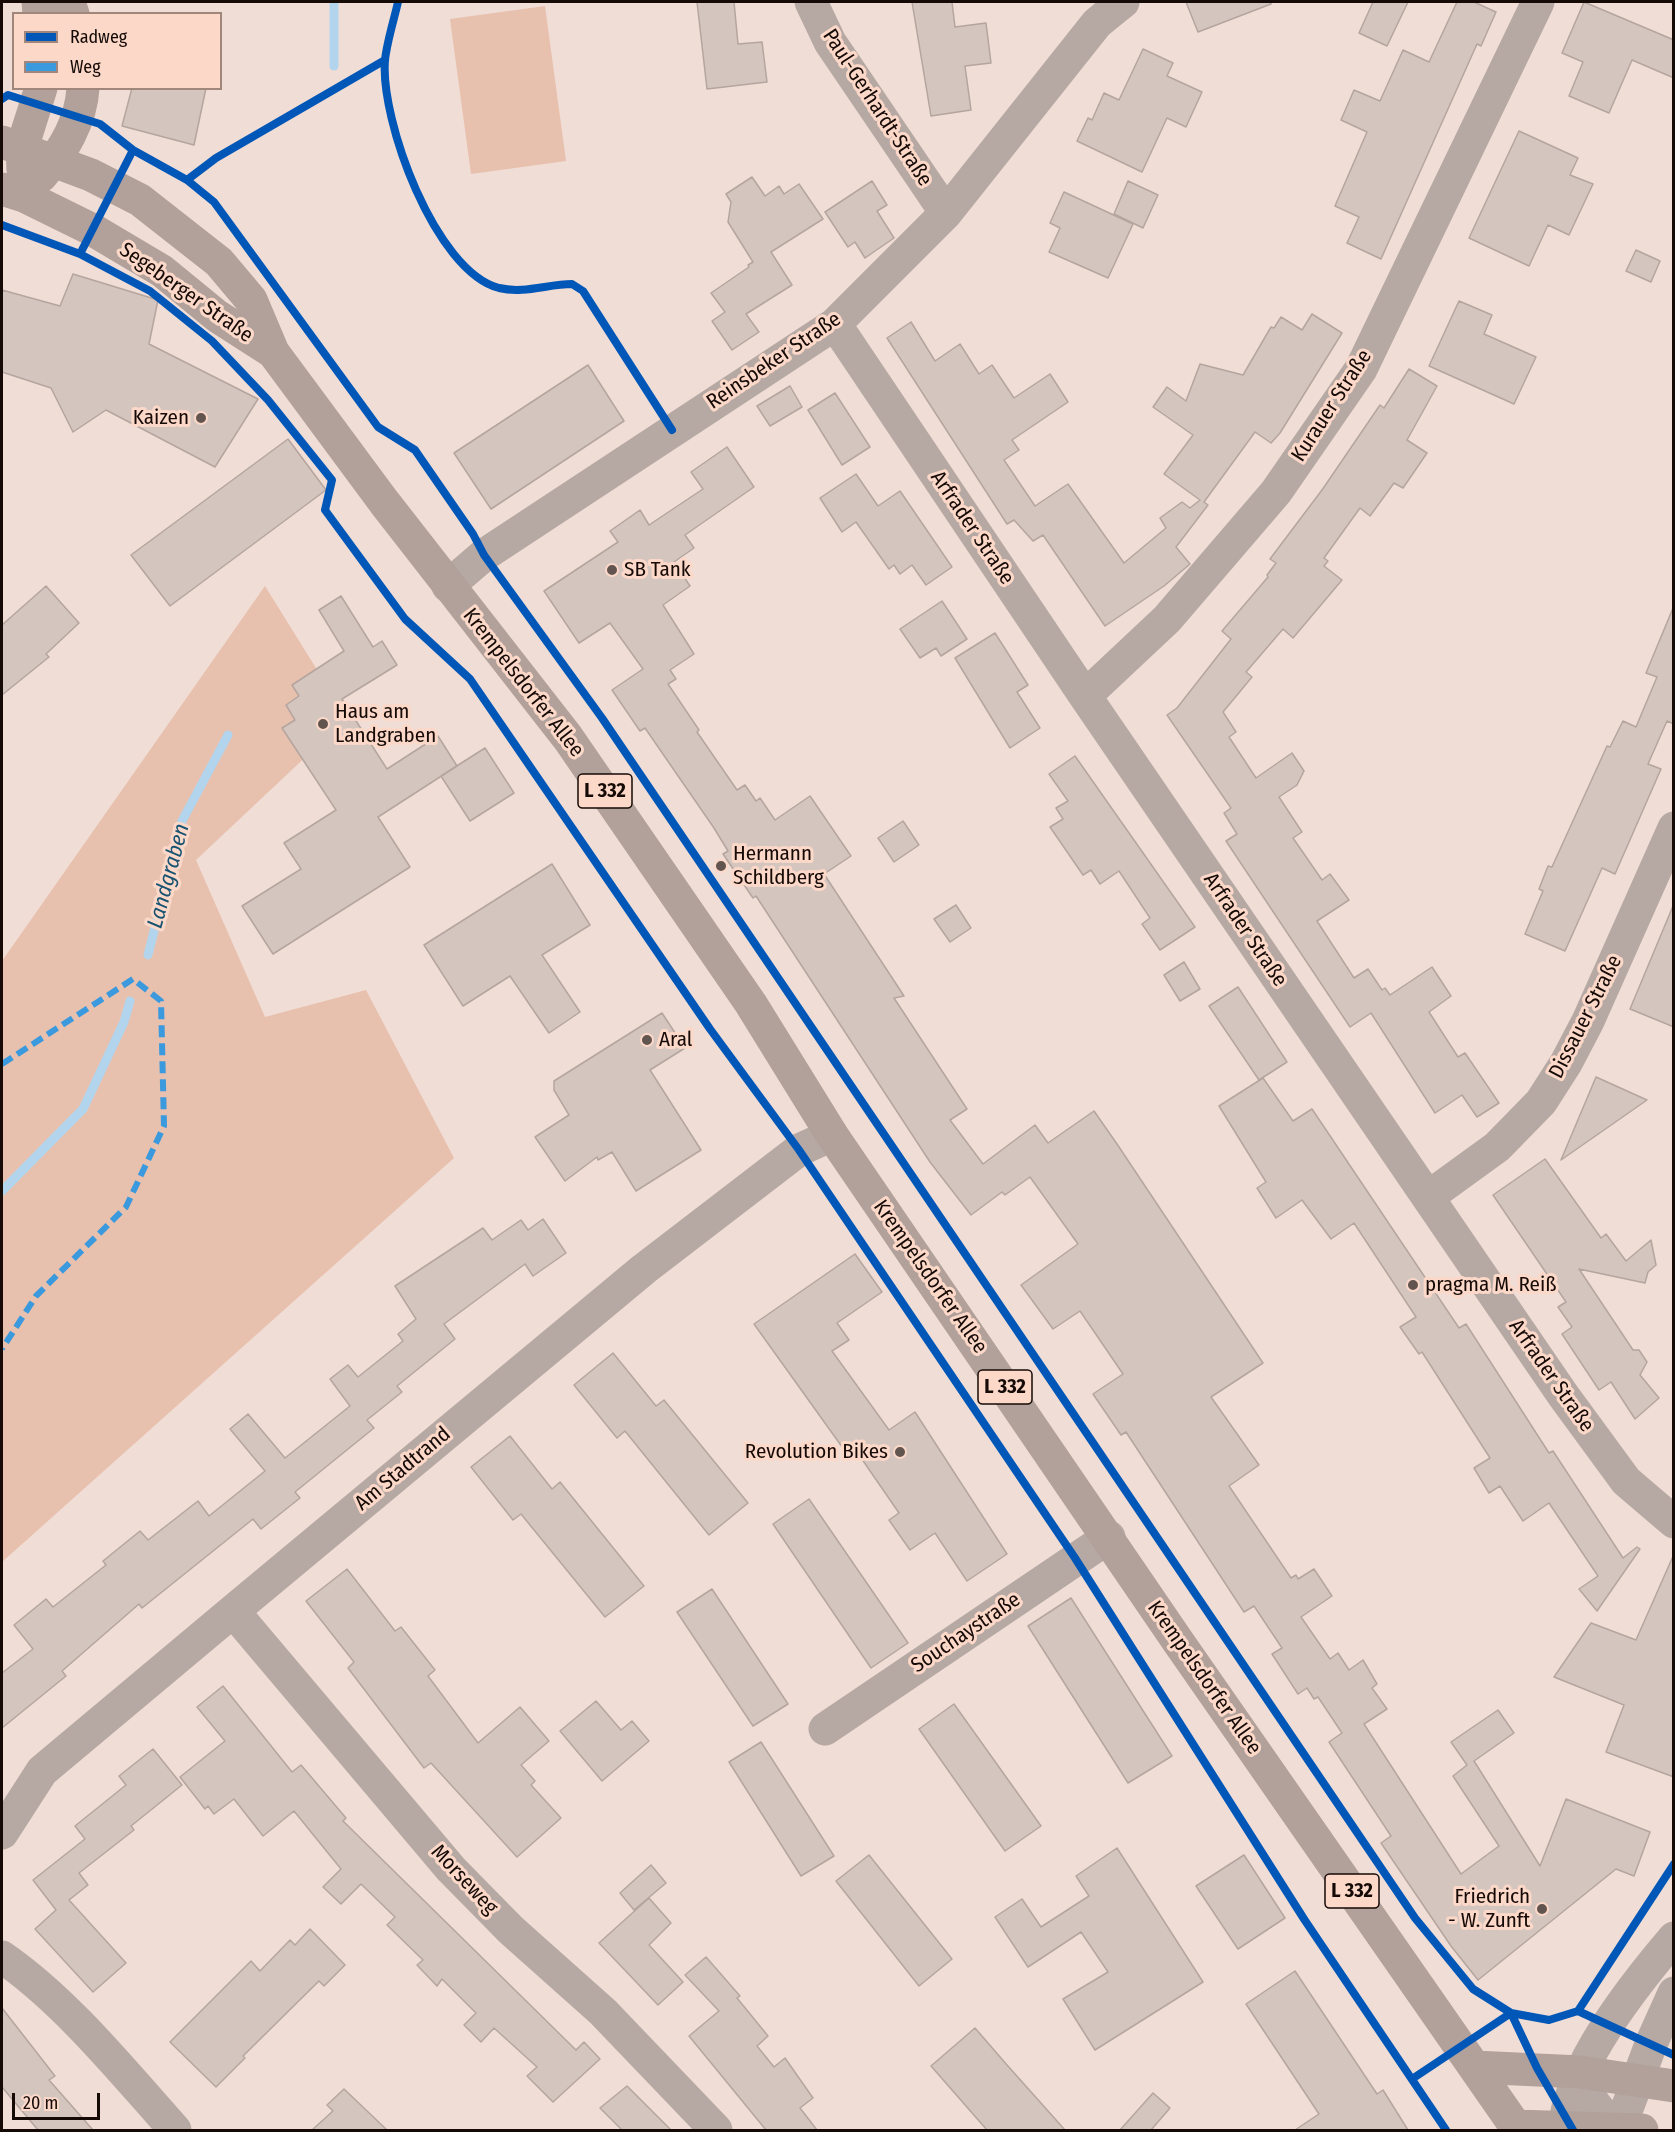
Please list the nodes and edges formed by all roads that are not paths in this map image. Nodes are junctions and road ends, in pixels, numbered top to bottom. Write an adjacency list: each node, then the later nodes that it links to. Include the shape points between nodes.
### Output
1 (811, 2): 9 (street, Paul-Gerhardt-Straße, via 836,51)
2 (1123, 2): 9 (street, Reinsbeker Straße, via 1097,23)
3 (1538, 2): 14 (street, Kurauer Straße, via 1360,369 1276,492 1167,620)
4 (40, 90): 6 (main road)
5 (83, 90): 7 (main road, via 79,117)
6 (12, 145): 7 (main road, Segeberger Straße / L 332); 8 (main road)
7 (55, 161): 8 (main road); 11 (main road, Segeberger Straße / L 332, via 140,200 219,262 252,300)
8 (13, 192): 11 (main road, Segeberger Straße / L 332, via 93,230 162,271 217,316)
9 (946, 213): 10 (street, Reinsbeker Straße)
10 (835, 324): 13 (street, Reinsbeker Straße, via 494,549); 14 (street, Arfrader Straße)
11 (273, 352): 12 (main road, Segeberger Straße / L 332)
12 (354, 459): 13 (main road, Krempelsdorfer Allee / L 332)
13 (448, 586): 16 (main road, Krempelsdorfer Allee / L 332, via 568,738 751,1004)
14 (1085, 696): 17 (street, Arfrader Straße)
15 (1674, 828): 17 (street, Dissauer Straße, via 1588,1022 1554,1083 1497,1147)
16 (832, 1135): 19 (main road, Krempelsdorfer Allee / L 332); 20 (street, Am Stadtrand, via 799,1149 644,1269)
17 (1428, 1197): 18 (street, Arfrader Straße, via 1626,1481)
18 (1674, 1522)
19 (1109, 1537): 21 (street, Souchaystraße); 26 (main road, Krempelsdorfer Allee / L 332)
20 (233, 1611): 22 (street, Am Stadtrand, via 42,1771); 33 (street, Morseweg, via 451,1869 603,2012)
21 (825, 1729)
22 (2, 1833)
23 (1674, 1938): 27 (street, via 1654,1961)
24 (2, 1957): 32 (street, via 100,2046)
25 (1674, 1993): 28 (street)
26 (1474, 2067): 27 (main road); 30 (main road, Krempelsdorfer Allee / L 332)
27 (1580, 2072): 28 (main road); 31 (street); 34 (street, via 1599,2113)
28 (1637, 2080): 29 (main road); 34 (street)
29 (1674, 2086)
30 (1517, 2128): 31 (main road)
31 (1564, 2128): 34 (main road)
32 (174, 2130)
33 (716, 2130)
34 (1627, 2130)

